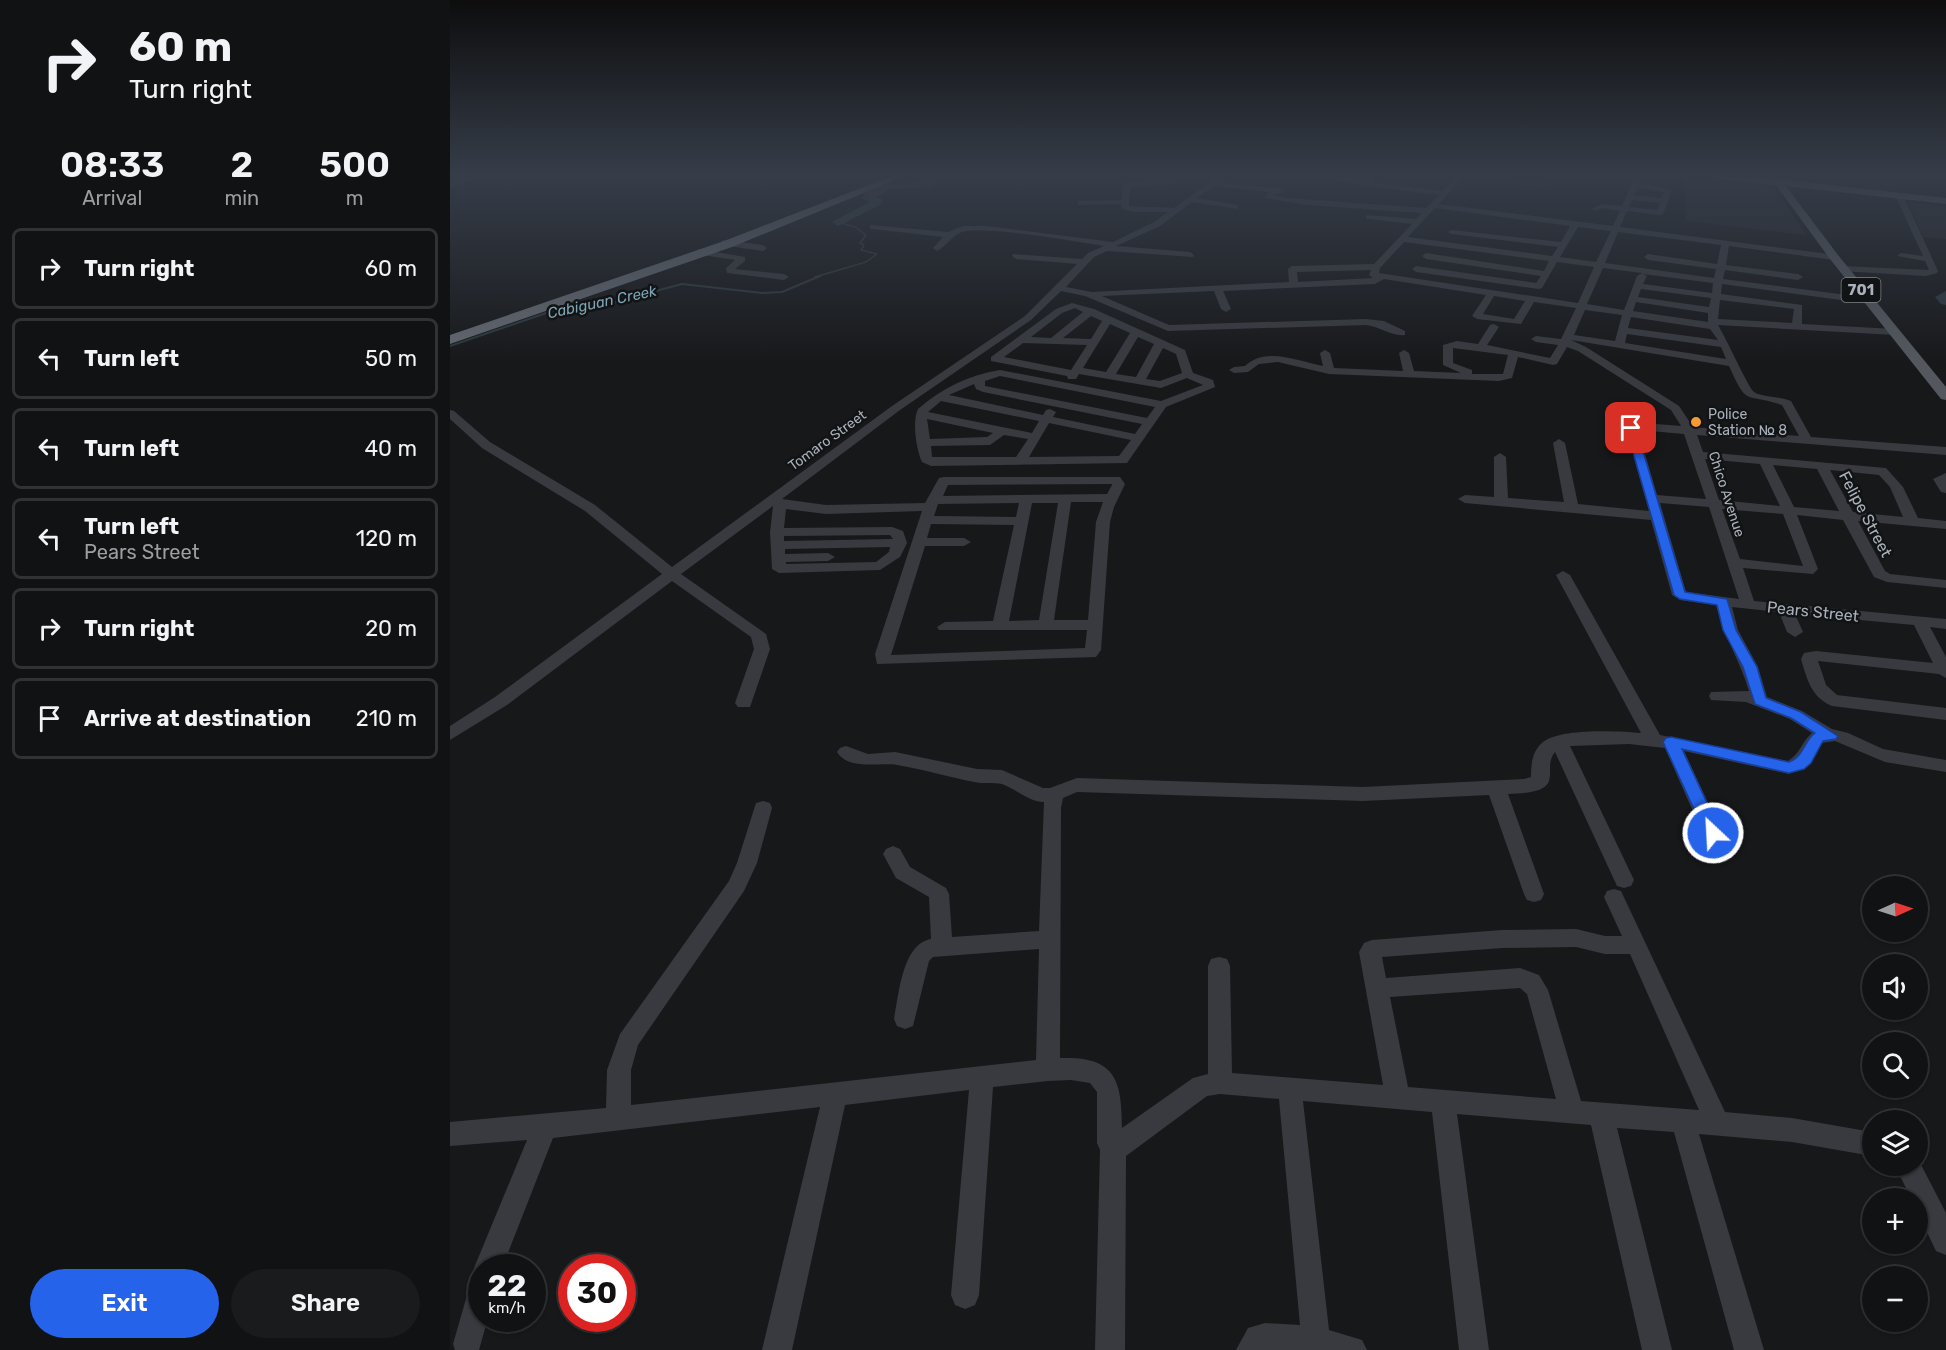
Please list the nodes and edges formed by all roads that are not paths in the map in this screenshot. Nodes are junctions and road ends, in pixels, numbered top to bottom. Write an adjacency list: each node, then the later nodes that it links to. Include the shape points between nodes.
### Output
1 (736, 239): 16 (highway)
2 (736, 239): 16 (highway)
3 (945, 239): 21 (street)
4 (1060, 239): 19 (street)
5 (1124, 239): 19 (street, Tomaro Street)
6 (1403, 239): 17 (street); 40 (street)
7 (1444, 239): 17 (street)
8 (1505, 239): 23 (street)
9 (1514, 239): 18 (street)
10 (1565, 239): 18 (street)
11 (1611, 239): 39 (street)
12 (1654, 239): 32 (street)
13 (1675, 239): 22 (street)
14 (1821, 239): 33 (main road, 701)
15 (1919, 239): 35 (street)
16 (726, 243): 20 (street); 25 (highway)
17 (1439, 244): 23 (street); 30 (street)
18 (1561, 245): 34 (street)
19 (1108, 246): 27 (street); 37 (street, Tomaro Street)
20 (762, 248)
21 (937, 248)
22 (1724, 249): 24 (street); 26 (street); 28 (street); 41 (street)
23 (1497, 251): 34 (street); 38 (street)
24 (1794, 252): 33 (street); 36 (street)
25 (700, 253): 47 (street, via 742,259 730,271); 77 (highway)
26 (1711, 253)
27 (1190, 255)
28 (1735, 255)
29 (1016, 256): 37 (street)
30 (1426, 256): 38 (street); 42 (street)
31 (1901, 256): 35 (street)
32 (1648, 257): 41 (street); 44 (street)
33 (1834, 257): 43 (main road, 701)
34 (1554, 259): 39 (street); 46 (street)
35 (1928, 259): 45 (street, via 1932,273)
36 (1788, 261)
37 (1082, 262): 56 (street, Tomaro Street)
38 (1488, 265): 46 (street); 50 (street)
39 (1598, 265): 44 (street); 65 (street)
40 (1376, 267): 48 (street, via 1374,275); 54 (street, via 1292,269)
41 (1722, 267): 49 (street); 52 (street)
42 (1416, 269): 50 (street); 51 (street)
43 (1843, 269): 45 (street); 64 (main road, 701)
44 (1643, 271): 52 (street); 55 (street)
45 (1878, 271): 53 (street)
46 (1547, 274): 50 (street, via 1539,286)
47 (784, 277)
48 (1381, 277): 51 (street); 54 (street, via 1375,281)
49 (1798, 277)
50 (1481, 278): 58 (street)
51 (1406, 281): 58 (street)
52 (1719, 282): 61 (street); 64 (street)
53 (1890, 285)
54 (1301, 286): 57 (street)
55 (1638, 286): 61 (street); 62 (street)
56 (1059, 288): 59 (street); 92 (street, Tomaro Street, via 1028,318)
57 (1217, 288): 59 (street); 66 (street)
58 (1472, 291): 60 (street)
59 (1088, 294): 76 (street, via 1168,328 1366,322 1380,323)
60 (1491, 294): 63 (street); 63 (street, via 1477,316 1516,322)
61 (1717, 297): 70 (street); 72 (street, via 1799,307)
62 (1633, 299): 68 (street); 70 (street)
63 (1530, 300): 65 (street)
64 (1870, 301): 75 (main road, 701)
65 (1580, 307): 68 (street); 80 (street)
66 (1226, 309)
67 (1091, 311): 69 (street); 79 (street, via 1067,307); 81 (street)
68 (1627, 314): 70 (street); 73 (street)
69 (1108, 319): 74 (street); 82 (street)
70 (1713, 320): 72 (street); 84 (street)
71 (1494, 327): 86 (street)
72 (1797, 328): 75 (street)
73 (1623, 330): 84 (street); 85 (street)
74 (1136, 332): 83 (street); 99 (street)
75 (1895, 332): 104 (main road, 701)
76 (1401, 333)
77 (450, 339)
78 (1536, 339): 80 (street, Chico Avenue)
79 (1021, 340): 87 (street); 87 (street, via 995,359)
80 (1567, 340): 85 (street); 90 (street, via 1553,362); 112 (street, Chico Avenue, via 1675,408)
81 (1053, 341): 82 (street); 87 (street)
82 (1093, 342): 95 (street)
83 (1160, 343): 97 (street, via 1181,352); 102 (street)
84 (1724, 344): 91 (street)
85 (1619, 345): 91 (street)
86 (1481, 346): 90 (street); 101 (street, via 1447,347 1448,365)
87 (1030, 353): 95 (street); 98 (street)
88 (1325, 353): 94 (street)
89 (1404, 353): 96 (street)
90 (1514, 353): 101 (street, via 1508,376)
91 (1733, 363): 116 (street, via 1748,394 1787,403)
92 (956, 366): 100 (street); 133 (street, Tomaro Street)
93 (1233, 370): 94 (street, via 1248,369 1256,361 1278,359)
94 (1329, 371): 96 (street)
95 (1075, 372): 99 (street); 103 (street)
96 (1409, 373): 101 (street)
97 (1187, 375): 102 (street, via 1161,385); 107 (street, via 1209,382 1209,387)
98 (1012, 376): 100 (street, via 995,373); 103 (street)
99 (1109, 376): 102 (street)
100 (984, 378): 105 (street, via 960,384); 106 (street, via 980,387 983,389)
101 (1482, 378)
102 (1140, 381)
103 (1066, 386): 106 (street); 107 (street)
104 (1946, 396)
105 (940, 398): 109 (street); 110 (street)
106 (1055, 403): 110 (street); 111 (street)
107 (1162, 405): 111 (street)
108 (450, 412): 147 (street, via 486,445 590,508)
109 (921, 414): 113 (street); 117 (street)
110 (1046, 421): 114 (street); 115 (street)
111 (1148, 422): 115 (street)
112 (1689, 430): 116 (street); 120 (street, Chico Avenue); 129 (street, via 1631,426)
113 (1002, 431): 114 (street); 117 (street, via 990,441)
114 (1036, 437): 122 (street)
115 (1138, 438): 122 (street, via 1123,460)
116 (1808, 440): 119 (street)
117 (923, 443): 122 (street, via 926,459 931,462)
118 (1559, 443): 135 (street)
119 (1946, 451)
120 (1698, 455): 123 (street); 134 (street, Chico Avenue)
121 (1500, 457): 132 (street)
122 (1021, 460)
123 (1764, 460): 124 (street); 137 (street)
124 (1821, 465): 139 (street, Felipe Street); 141 (street, via 1886,473)
125 (1946, 477): 126 (street, via 1939,479)
126 (1946, 489)
127 (1111, 498): 131 (street); 136 (street, via 1117,481 950,480 941,483); 155 (street, via 1103,522)
128 (1465, 498): 132 (street)
129 (1651, 498): 134 (street); 138 (street)
130 (1026, 499): 131 (street); 136 (street); 140 (street)
131 (1065, 499): 157 (street)
132 (1501, 501): 135 (street)
133 (776, 502): 136 (street, via 806,508); 145 (street); 147 (street, Tomaro Street)
134 (1714, 504): 137 (street); 146 (street, Chico Avenue)
135 (1572, 507): 138 (street)
136 (930, 509): 140 (street); 143 (street)
137 (1789, 511): 139 (street); 146 (street, via 1811,569)
138 (1656, 516): 150 (street, Pears Street, via 1680,595)
139 (1850, 517): 141 (street); 149 (street, Felipe Street, via 1882,577)
140 (1022, 520): 156 (street)
141 (1913, 522): 142 (street)
142 (1946, 525)
143 (919, 542): 144 (street); 155 (street, via 883,660 1082,654 1092,650)
144 (964, 542)
145 (778, 545): 145 (street, via 892,531 900,537 892,557)
146 (1734, 563): 151 (street, Chico Avenue)
147 (671, 574): 163 (street, via 753,630 762,642); 165 (street, Tomaro Street, via 501,701)
148 (1563, 575): 167 (street)
149 (1946, 584)
150 (1723, 602): 151 (street, Pears Street); 162 (street, via 1730,630 1750,667)
151 (1748, 604): 152 (street, Pears Street)
152 (1785, 608): 153 (street, Pears Street); 159 (street)
153 (1919, 621): 154 (street, Pears Street); 160 (street)
154 (1946, 624)
155 (1094, 625): 157 (street)
156 (1000, 626): 157 (street); 158 (street)
157 (1046, 626)
158 (945, 627)
159 (1795, 632)
160 (1945, 671): 164 (street, via 1816,656 1809,659 1820,691 1829,699)
161 (1717, 696): 162 (street, via 1739,694)
162 (1760, 701): 166 (street, via 1796,715)
163 (744, 703)
164 (1946, 714)
165 (450, 734)
166 (1831, 736): 167 (street, via 1813,741 1806,759 1789,768); 170 (street, via 1842,737 1878,754)
167 (1662, 741): 168 (street); 174 (street)
168 (1559, 742): 171 (street, via 1543,754 1540,780); 178 (street, via 1619,888)
169 (846, 752): 172 (street, via 867,760 895,758 977,776 1002,777 1039,795)
170 (1946, 766)
171 (1496, 787): 172 (street, via 1363,794 1091,784 1063,789); 176 (street)
172 (1054, 795): 177 (street)
173 (763, 808): 192 (street, via 737,885 628,1041 619,1070)
174 (1720, 850)
175 (894, 854): 179 (street, via 902,872 939,894)
176 (1534, 894)
177 (1050, 939): 179 (street); 183 (street)
178 (1637, 945): 181 (street, via 1605,945 1566,938 1377,946 1370,952); 194 (street)
179 (942, 946): 182 (street, via 928,948 919,957)
180 (1219, 966): 185 (street)
181 (1378, 988): 188 (street); 190 (street, via 1520,978 1531,982 1537,990)
182 (905, 1019)
183 (1048, 1070): 184 (street); 198 (street, via 1069,1068 1103,1077 1108,1086)
184 (982, 1077): 187 (street); 202 (street)
185 (1220, 1083): 186 (street); 198 (street, via 1202,1086)
186 (1290, 1089): 188 (street); 204 (street)
187 (835, 1094): 192 (street); 206 (street)
188 (1398, 1098): 189 (street)
189 (1443, 1101): 190 (street); 210 (street)
190 (1572, 1113): 191 (street)
191 (1601, 1114): 193 (street); 211 (street)
192 (618, 1118): 195 (street)
193 (1683, 1121): 194 (street); 212 (street)
194 (1717, 1124): 197 (street, via 1792,1130)
195 (545, 1127): 196 (street); 201 (street)
196 (450, 1134)
197 (1862, 1142)
198 (1113, 1150): 207 (street)
199 (1913, 1176): 200 (street)
200 (1946, 1241)
201 (494, 1254)
202 (965, 1294)
203 (470, 1332): 205 (street)
204 (1316, 1341): 208 (street, via 1265,1337 1258,1338); 209 (street)
205 (467, 1344)
206 (777, 1350)
207 (1110, 1350)
208 (1251, 1350)
209 (1351, 1350)
210 (1474, 1350)
211 (1657, 1350)
212 (1749, 1350)

